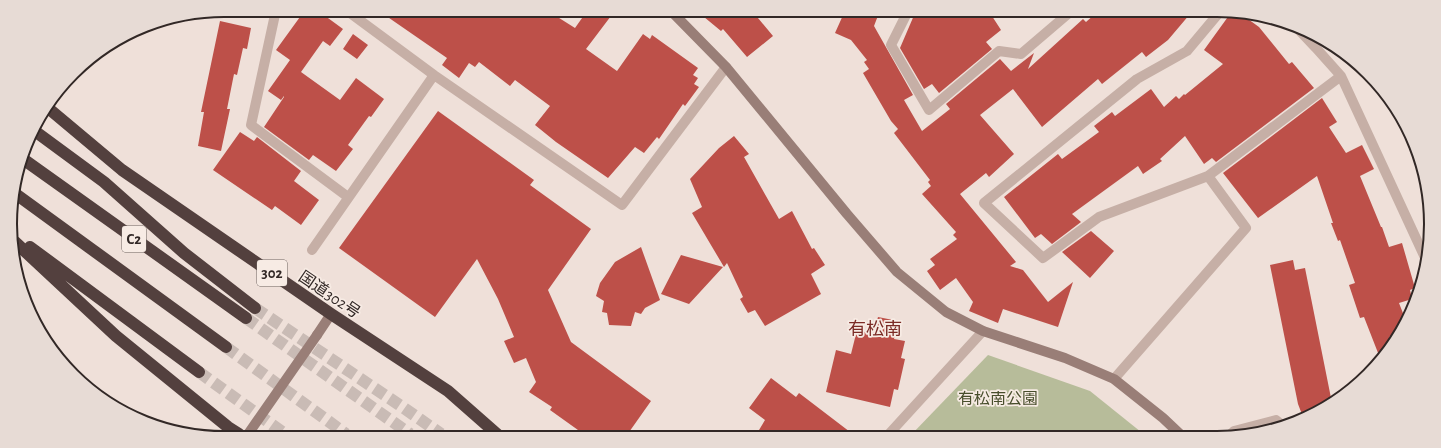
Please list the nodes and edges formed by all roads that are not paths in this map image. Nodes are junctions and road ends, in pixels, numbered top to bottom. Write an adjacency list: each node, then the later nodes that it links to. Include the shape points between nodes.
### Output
1 (274, 17): 18 (street, via 251,125)
2 (355, 17): 9 (street)
3 (677, 17): 8 (street)
4 (905, 17): 5 (street, via 891,45 929,110 999,51 1021,54)
5 (1064, 17)
6 (1215, 17): 16 (street, via 1187,51 1137,79 984,204 1043,258 1099,217)
7 (1305, 36): 10 (street)
8 (726, 67): 9 (street, via 622,205); 26 (street, via 898,272 946,312)
9 (434, 75): 18 (street)
10 (1341, 76): 16 (street); 22 (street)
11 (55, 105): 13 (street)
12 (51, 110): 13 (highway, 国道302号 / 302)
13 (60, 117): 24 (highway, 国道302号 / 302, via 122,170)
14 (38, 133): 23 (highway, via 104,182 184,253)
15 (27, 162): 25 (highway, C2)
16 (1208, 176): 29 (street, via 1246,228)
17 (19, 196): 27 (highway, C2)
18 (348, 197): 21 (street)
19 (17, 237): 28 (highway)
20 (18, 245): 32 (highway, via 116,336)
21 (312, 250)
22 (1422, 251)
23 (255, 308)
24 (331, 314): 33 (street, bridge); 34 (highway, 国道302号 / 302, via 448,391)
25 (246, 318)
26 (983, 331): 29 (street, via 1065,358); 35 (street)
27 (226, 347)
28 (199, 372)
29 (1114, 379): 36 (street)
30 (1278, 422): 31 (street, via 1276,420)
31 (1238, 430)
32 (234, 431)
33 (250, 431)
34 (495, 431)
35 (892, 431)
36 (1177, 431)

